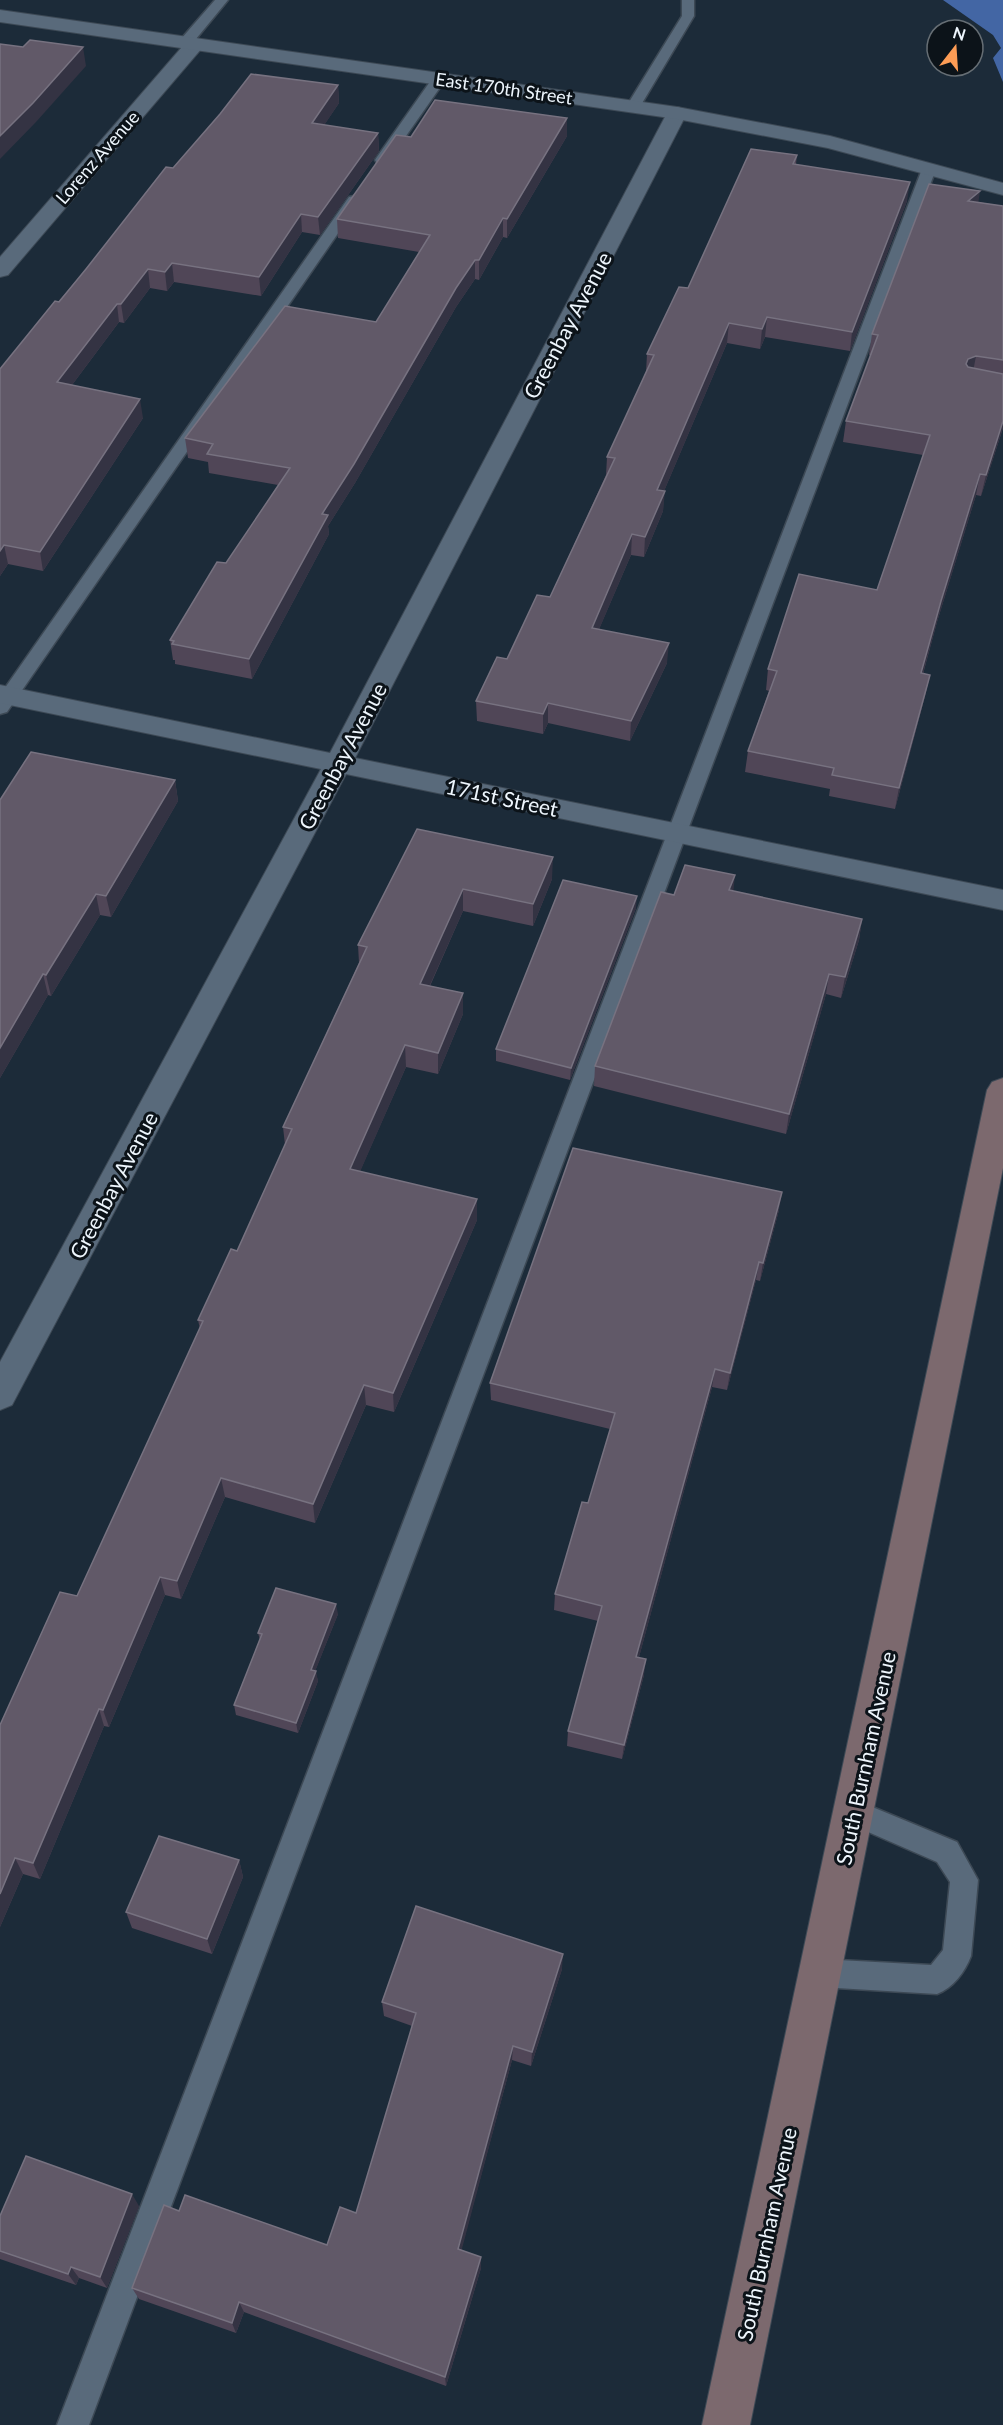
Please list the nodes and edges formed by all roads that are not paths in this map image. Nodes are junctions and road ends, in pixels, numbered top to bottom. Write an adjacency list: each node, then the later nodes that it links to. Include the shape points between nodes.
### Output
1 (222, 0): 4 (lane)
2 (688, 0): 6 (lane, via 688,16)
3 (0, 15): 4 (street, East 170th Street)
4 (190, 43): 5 (street, East 170th Street); 10 (street, Lorenz Avenue)
5 (438, 79): 6 (street, East 170th Street); 11 (lane)
6 (633, 107): 7 (street, East 170th Street)
7 (678, 113): 8 (street, East 170th Street, via 830,142); 12 (street, Greenbay Avenue)
8 (929, 169): 9 (street, East 170th Street); 13 (lane)
9 (1003, 189)
10 (0, 270)
11 (3, 699): 12 (street, 171st Street)
12 (338, 764): 13 (street, 171st Street); 16 (street, Greenbay Avenue)
13 (677, 833): 14 (street, 171st Street); 19 (lane)
14 (1003, 900)
15 (1003, 1090): 17 (main road, South Burnham Avenue)
16 (0, 1395)
17 (853, 1812): 18 (main road, South Burnham Avenue); 18 (lane, via 947,1852 964,1880 957,1956 937,1980)
18 (820, 1973): 20 (main road, South Burnham Avenue)
19 (73, 2425)
20 (726, 2425)

